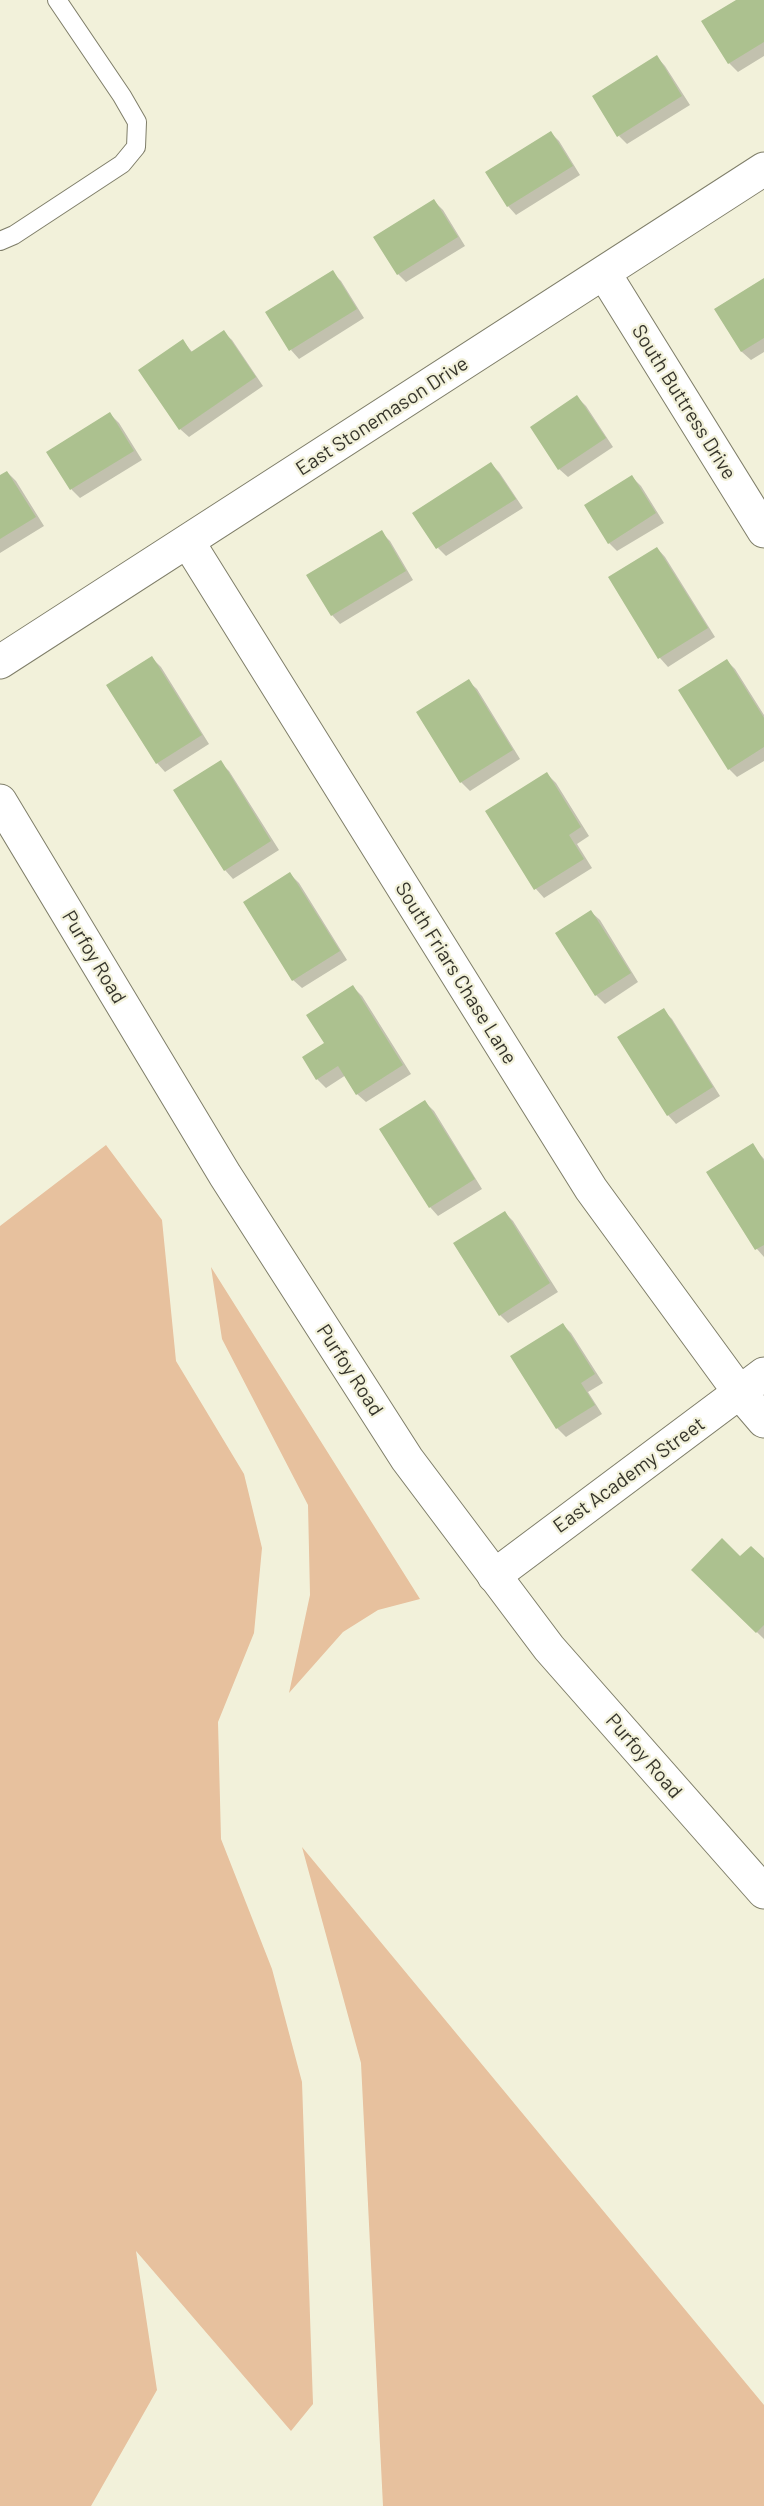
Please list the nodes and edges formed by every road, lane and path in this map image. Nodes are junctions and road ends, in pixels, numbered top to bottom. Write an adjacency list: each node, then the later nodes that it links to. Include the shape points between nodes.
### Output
1 (57, 0): 3 (lane, via 137,122 136,147 122,164)
2 (764, 168): 4 (street, East Stonemason Drive)
3 (0, 241)
4 (604, 273): 5 (street, South Buttress Drive); 6 (street, East Stonemason Drive)
5 (764, 531)
6 (188, 542): 7 (street, East Stonemason Drive); 9 (street, South Friars Chase Lane, via 591,1189)
7 (0, 662)
8 (0, 801): 11 (street, Purfoy Road, via 225,1175 407,1459)
9 (752, 1384): 10 (street, South Friars Chase Lane); 11 (street, East Academy Street)
10 (764, 1421)
11 (494, 1576): 12 (street, Purfoy Road, via 549,1648)
12 (764, 1892)

